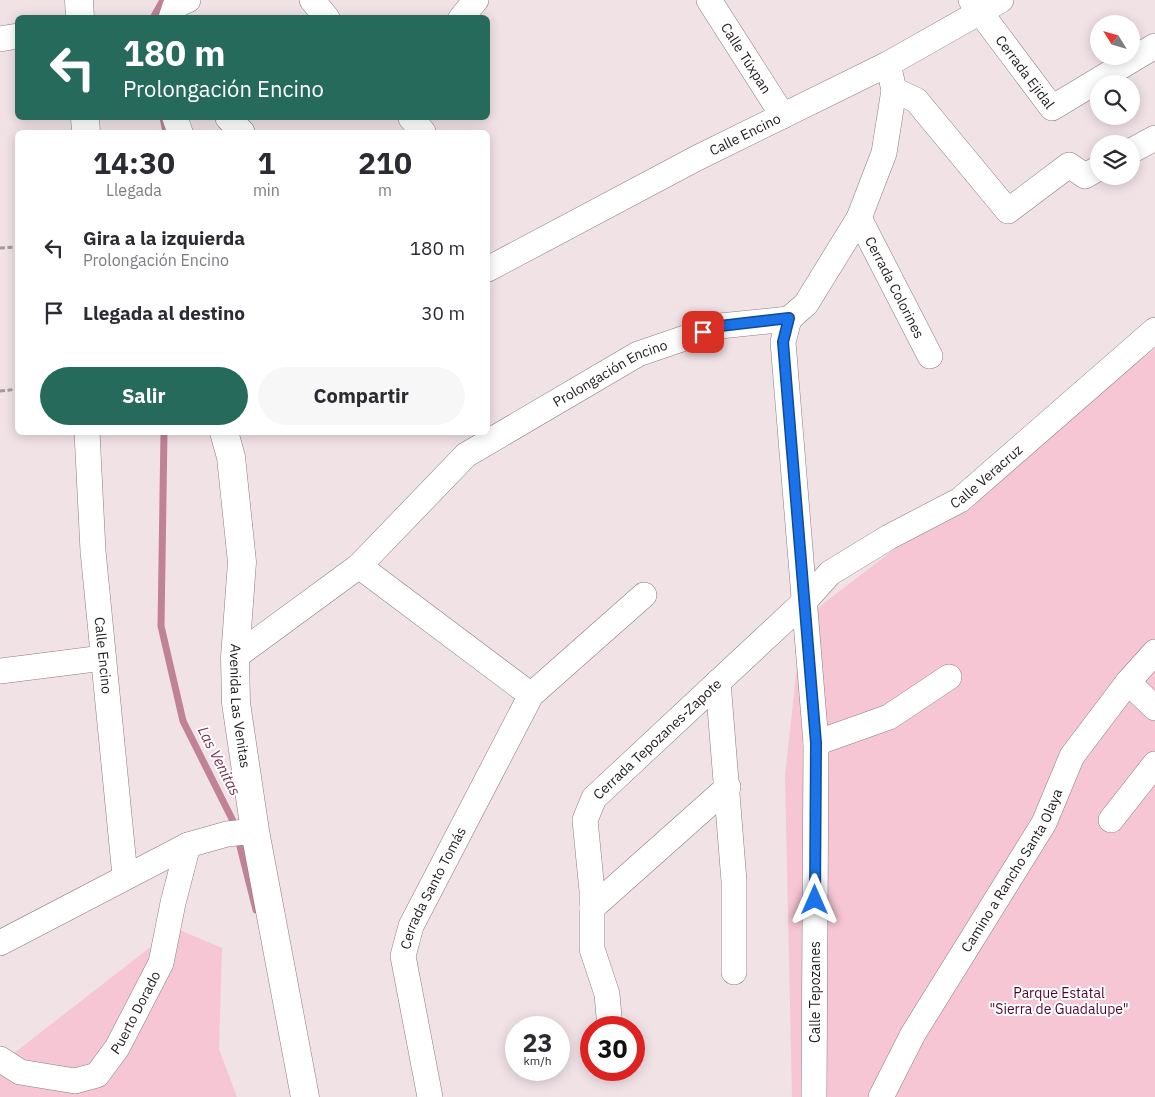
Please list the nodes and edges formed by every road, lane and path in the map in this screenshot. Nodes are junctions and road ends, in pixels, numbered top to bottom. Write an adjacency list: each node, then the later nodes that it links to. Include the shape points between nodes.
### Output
1 (79, 0): 8 (main road)
2 (188, 0): 9 (street, via 175,6)
3 (312, 0): 10 (street)
4 (476, 0): 11 (street)
5 (709, 0): 17 (street, Calle Túxpan)
6 (1001, 0): 7 (street, Calle Encino)
7 (975, 7): 14 (street, Cerrada Ejidal, via 1052,108); 15 (street, Calle Encino)
8 (80, 15)
9 (172, 15)
10 (324, 15)
11 (464, 15)
12 (15, 36): 13 (street)
13 (0, 39)
14 (1155, 46)
15 (888, 64): 16 (street); 17 (street, Calle Encino)
16 (894, 90): 24 (street, via 916,100 1008,211 1068,165 1085,176); 25 (street, via 884,152)
17 (783, 116): 28 (street, Calle Encino)
18 (230, 120): 20 (street)
19 (413, 120): 21 (street)
20 (240, 130)
21 (422, 130)
22 (1155, 138): 23 (street)
23 (1140, 146)
24 (1090, 173)
25 (860, 218): 29 (street, via 806,304); 31 (street, Cerrada Colorines)
26 (15, 247): 27 (path)
27 (0, 248)
28 (490, 268)
29 (789, 318): 36 (street, Prolongación Encino, via 720,326 638,354 466,455); 38 (street, Calle Tepozanes, via 783,342)
30 (1155, 330): 38 (street, Calle Veracruz, via 960,500 888,537 830,573)
31 (930, 356)
32 (15, 389): 33 (path)
33 (0, 391)
34 (87, 435): 41 (street, Calle Encino)
35 (225, 435): 40 (main road, Avenida Las Venitas, via 231,457 242,562)
36 (359, 566): 40 (street, Prolongación Encino); 46 (street)
37 (644, 595): 46 (street, Cerrada Santo Tomás)
38 (803, 603): 44 (street, Cerrada Tepozanes-Zapote); 48 (street, Calle Tepozanes)
39 (1155, 652): 45 (street, Camino a Rancho Santa Olaya)
40 (235, 657): 52 (main road, Avenida Las Venitas, via 236,702)
41 (103, 658): 42 (street); 54 (street, Calle Encino)
42 (0, 671)
43 (949, 677): 48 (street, via 889,717)
44 (718, 682): 50 (street); 55 (street, Cerrada Tepozanes-Zapote, via 594,798 585,820)
45 (1128, 682): 47 (street); 63 (street, Camino a Rancho Santa Olaya, via 1072,756 1044,823 913,1034)
46 (531, 695): 61 (street, Cerrada Santo Tomás, via 411,926 403,956)
47 (1155, 708)
48 (816, 743): 62 (street, Calle Tepozanes)
49 (1155, 764): 51 (street)
50 (728, 787): 55 (street); 57 (street, via 734,881)
51 (1111, 820)
52 (253, 832): 53 (street, via 227,834); 60 (main road, Avenida Las Venitas)
53 (188, 845): 54 (street); 59 (street, Puerto Dorado, via 161,963 117,1048 97,1075 75,1081 20,1072)
54 (125, 876): 56 (street)
55 (592, 908): 58 (street, Cerrada Tepozanes-Zapote, via 592,949 607,994)
56 (0, 943)
57 (734, 972)
58 (609, 1016)
59 (0, 1058)
60 (305, 1097)
61 (430, 1097)
62 (814, 1097)
63 (881, 1097)

